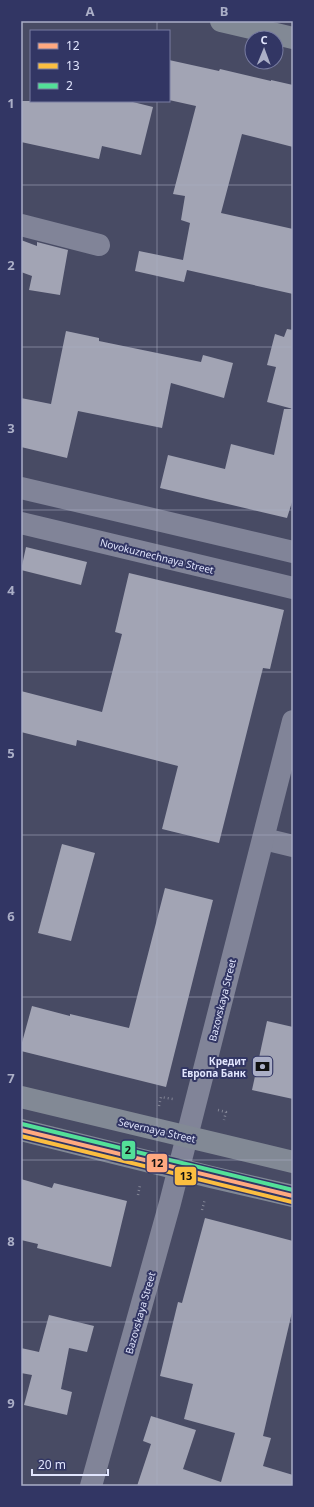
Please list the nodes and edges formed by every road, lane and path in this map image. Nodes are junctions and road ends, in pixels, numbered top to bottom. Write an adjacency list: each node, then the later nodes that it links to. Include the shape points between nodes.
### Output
1 (232, 22): 2 (main road)
2 (293, 38)
3 (21, 225): 4 (street)
4 (99, 245)
5 (21, 488): 7 (street)
6 (21, 523): 8 (street, Novokuznechnaya Street)
7 (293, 552)
8 (293, 588)
9 (293, 721): 10 (street, Bazovskaya Street)
10 (264, 839): 11 (street); 14 (street, Bazovskaya Street)
11 (293, 846)
12 (21, 1097): 14 (main road, Severnaya Street)
13 (21, 1130): 16 (main road)
14 (187, 1138): 15 (main road, Severnaya Street); 16 (street, Bazovskaya Street)
15 (293, 1162)
16 (179, 1169): 17 (main road); 18 (street, Bazovskaya Street)
17 (293, 1196)
18 (91, 1486)

